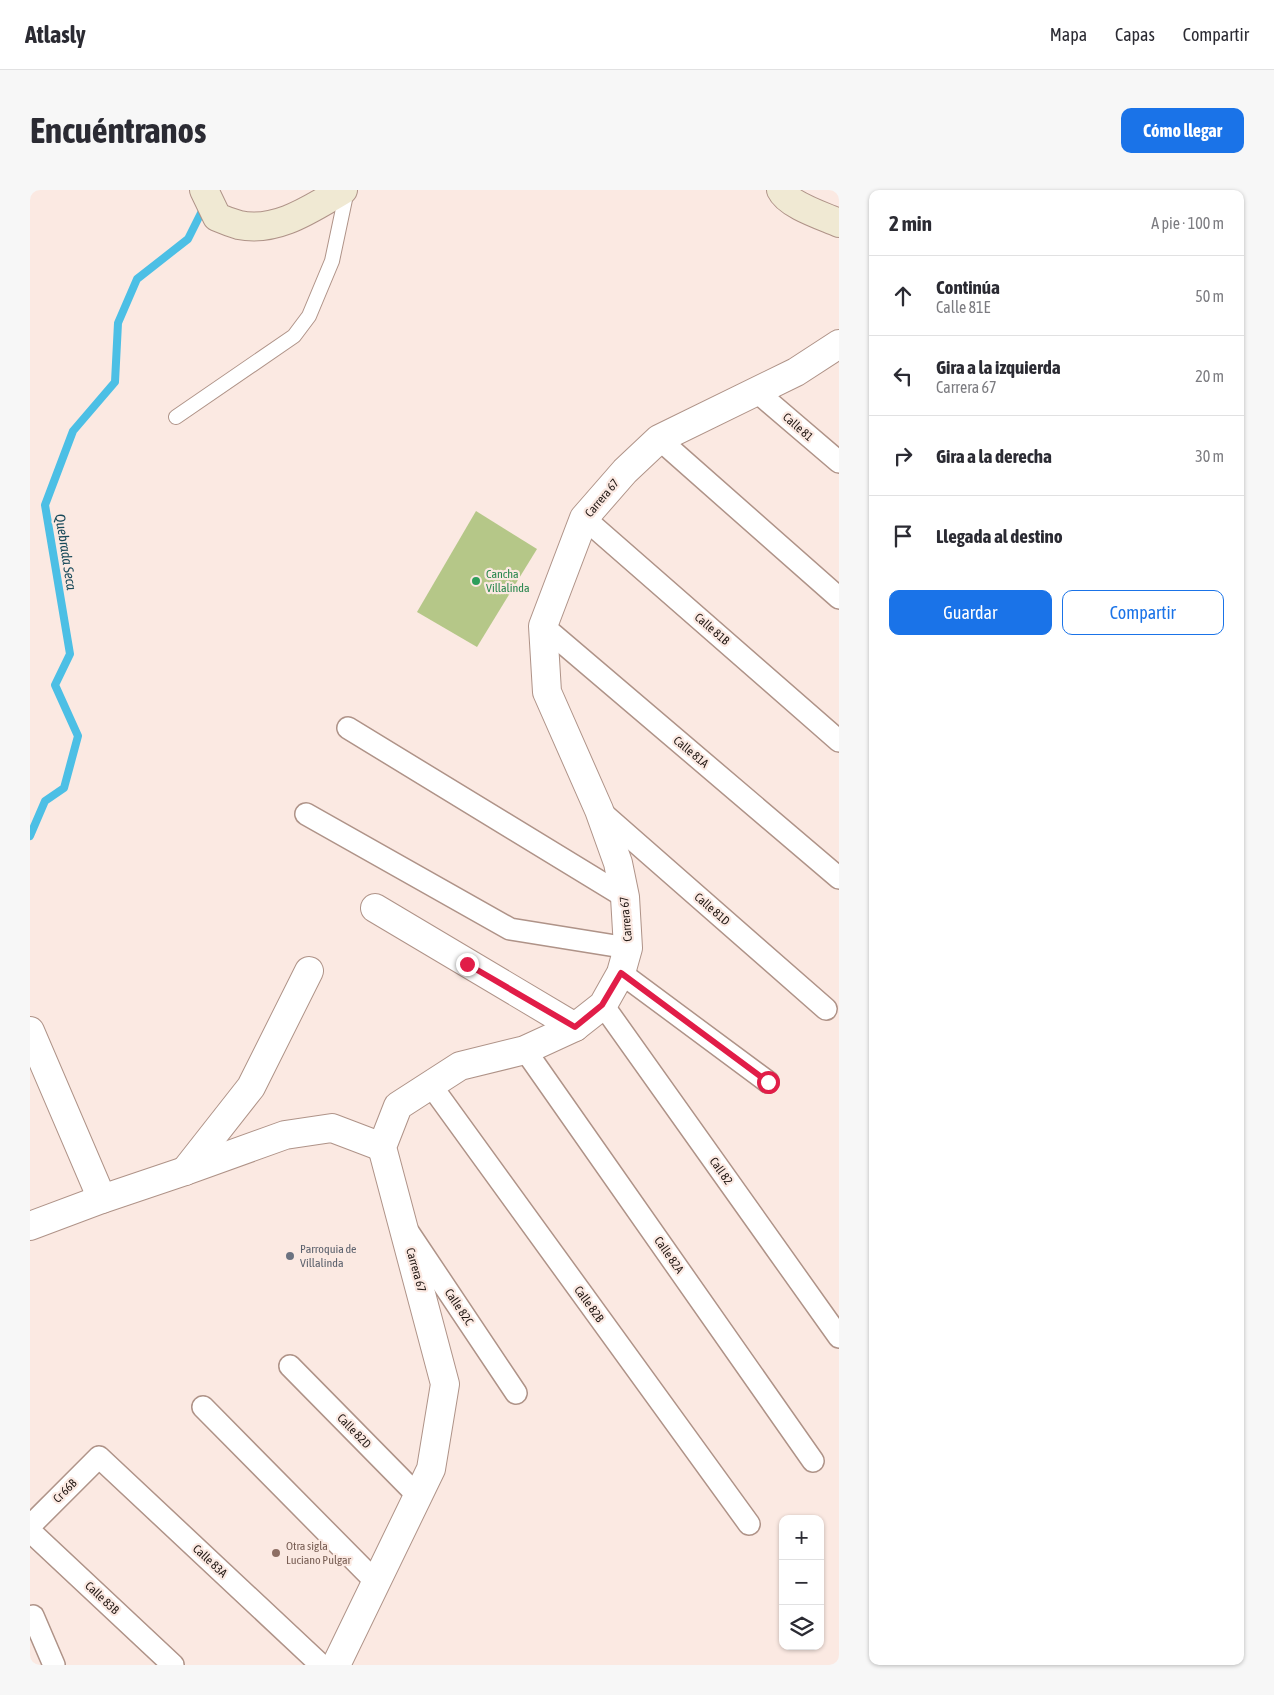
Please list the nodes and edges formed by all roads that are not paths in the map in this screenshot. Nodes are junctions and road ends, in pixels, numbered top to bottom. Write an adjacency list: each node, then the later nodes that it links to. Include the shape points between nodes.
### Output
1 (204, 190): 2 (main road, via 217,217 240,225 265,226 300,215)
2 (343, 190)
3 (347, 190): 8 (lane, via 332,261 310,316 294,336)
4 (781, 190): 5 (main road, via 784,196 806,209)
5 (839, 223)
6 (839, 344): 7 (street, Carrera 67, via 796,372)
7 (756, 391): 9 (street, Carrera 67); 10 (street, Calle 81)
8 (176, 417)
9 (659, 439): 11 (street, Carrera 67, via 625,471); 12 (street)
10 (839, 462)
11 (584, 518): 13 (street, Carrera 67); 15 (street, Calle 81B)
12 (839, 598)
13 (543, 626): 16 (street, Carrera 67, via 547,692); 18 (street, Calle 81A)
14 (348, 728): 19 (street)
15 (839, 741)
16 (599, 810): 19 (street, Carrera 67, via 618,863); 24 (street, Calle 81D)
17 (306, 814): 21 (street, via 510,929)
18 (839, 878)
19 (624, 897): 21 (street, Carrera 67)
20 (375, 908): 25 (street)
21 (625, 960): 23 (street); 28 (street)
22 (309, 971): 31 (street, via 251,1087)
23 (602, 1005): 25 (street); 35 (street, Call 82)
24 (826, 1009)
25 (575, 1027): 27 (street)
26 (30, 1031): 32 (street)
27 (525, 1050): 29 (street, via 460,1066); 40 (street, Calle 82A)
28 (768, 1082)
29 (430, 1084): 30 (street, via 398,1106); 42 (street, Calle 82B)
30 (382, 1147): 31 (street, via 332,1128 285,1135); 33 (street, Carrera 67)
31 (185, 1171): 32 (street)
32 (102, 1198): 34 (street)
33 (402, 1221): 37 (street, Calle 82C); 41 (street, Carrera 67, via 445,1384 431,1469)
34 (30, 1226)
35 (839, 1337)
36 (290, 1366): 41 (street, Calle 82D)
37 (516, 1393)
38 (202, 1407): 45 (street)
39 (99, 1457): 43 (street, Cr 66B); 47 (street, Calle 83A)
40 (813, 1461)
41 (418, 1496): 45 (street, Carrera 67)
42 (749, 1524)
43 (30, 1526)
44 (30, 1531): 49 (street, Calle 83B)
45 (376, 1582): 47 (street, Carrera 67)
46 (30, 1617): 48 (street, via 33,1616)
47 (335, 1664)
48 (54, 1665)
49 (173, 1665)

